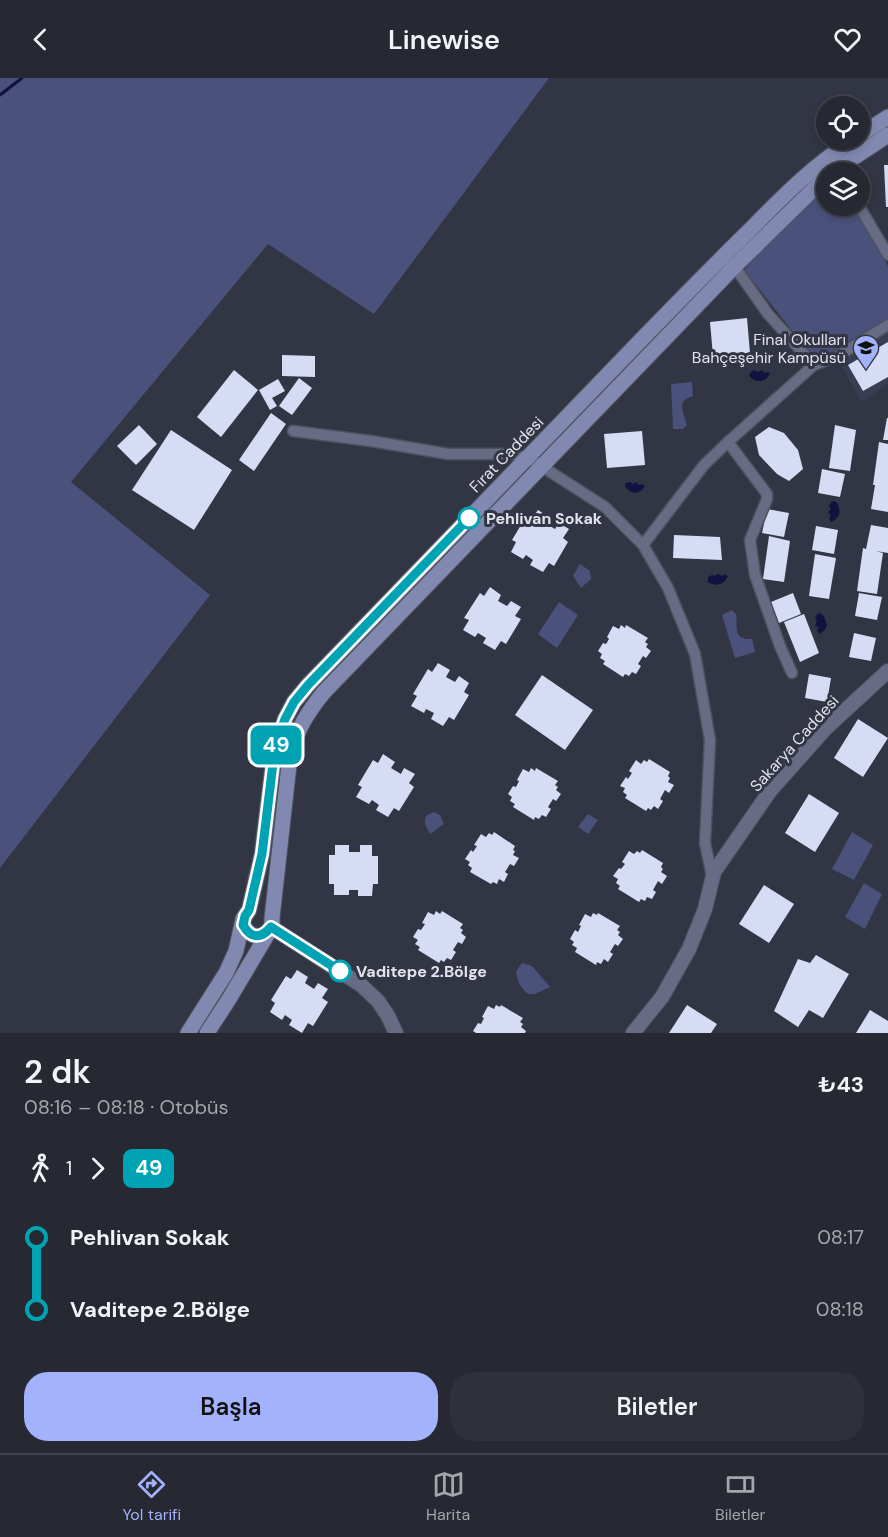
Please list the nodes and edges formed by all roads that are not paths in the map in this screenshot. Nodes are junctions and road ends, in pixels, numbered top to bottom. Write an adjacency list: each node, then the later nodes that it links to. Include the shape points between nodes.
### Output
1 (888, 117): 2 (main road)
2 (870, 129)
3 (888, 135): 4 (main road, Fırat Caddesi)
4 (844, 162)
5 (816, 177): 9 (main road, Fırat Caddesi, via 788,191)
6 (816, 184): 9 (main road, Fırat Caddesi)
7 (865, 216): 8 (street)
8 (888, 255)
9 (730, 260): 11 (street, via 768,314); 14 (main road, Fırat Caddesi); 15 (main road, Fırat Caddesi)
10 (888, 325): 11 (street, via 836,357)
11 (814, 365): 13 (street)
12 (293, 431): 14 (street, via 448,454 508,454)
13 (728, 442): 16 (street, via 704,465); 18 (street, via 767,494 750,540 755,575)
14 (527, 458): 15 (street); 20 (main road, Fırat Caddesi, via 294,702 275,747 262,854)
15 (543, 466): 16 (street, via 605,507); 21 (main road, Fırat Caddesi, via 324,692 303,721 290,756)
16 (643, 545): 19 (street, via 668,588 695,654 710,740 705,843)
17 (888, 671): 19 (street, Sakarya Caddesi, via 826,728 770,791)
18 (792, 673)
19 (712, 876): 25 (street, Sakarya Caddesi, via 705,909 689,949 662,997)
20 (246, 917): 21 (main road, via 255,908 263,909); 21 (main road, via 249,933 257,936 265,934); 22 (main road, Fırat Caddesi, via 226,973)
21 (272, 922): 23 (main road, Fırat Caddesi); 24 (street, via 361,985 378,1001)
22 (188, 1033)
23 (207, 1033)
24 (396, 1033)
25 (633, 1033)

